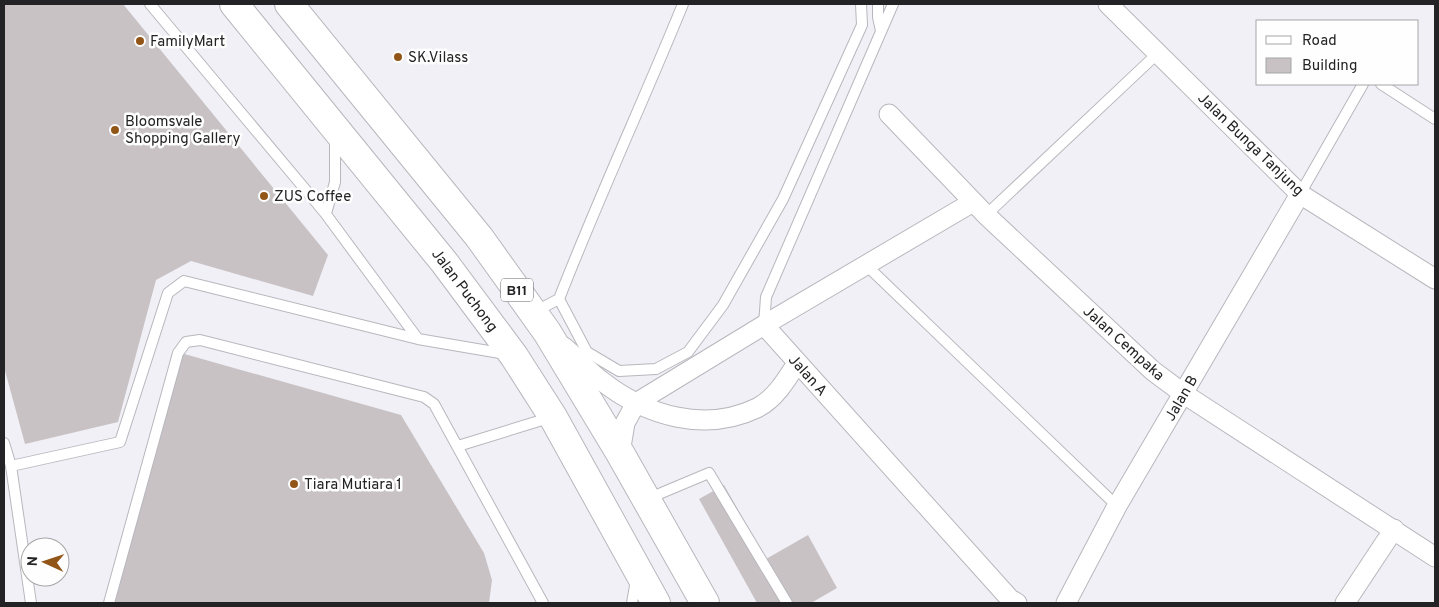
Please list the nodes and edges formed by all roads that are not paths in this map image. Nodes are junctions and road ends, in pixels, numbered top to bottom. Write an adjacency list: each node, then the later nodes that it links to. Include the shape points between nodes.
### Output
1 (150, 4): 18 (lane)
2 (234, 4): 15 (main road, Jalan Puchong / B11)
3 (289, 4): 22 (main road, B11, via 479,237)
4 (683, 4): 21 (lane, via 589,222)
5 (861, 4): 25 (lane, via 862,25 782,199)
6 (878, 4): 9 (lane)
7 (893, 4): 9 (lane)
8 (1108, 4): 10 (street, Jalan Bunga Tanjung)
9 (881, 31): 23 (lane, via 766,297)
10 (1158, 53): 16 (street, Jalan Bunga Tanjung); 17 (lane)
11 (1361, 85): 16 (lane)
12 (1384, 85): 14 (lane)
13 (889, 114): 17 (street, Jalan Cempaka)
14 (1435, 119)
15 (335, 128): 18 (lane, via 335,182); 26 (main road, Jalan Puchong / B11, via 444,262)
16 (1300, 194): 20 (street, Jalan Bunga Tanjung); 28 (street, Jalan B)
17 (980, 208): 19 (street); 28 (street, Jalan Cempaka, via 1153,371)
18 (325, 213): 24 (lane)
19 (866, 265): 23 (street); 36 (lane)
20 (1435, 279)
21 (560, 298): 22 (lane); 25 (lane, via 587,352 618,371 656,369 688,352)
22 (540, 322): 29 (street, via 604,383); 33 (main road, B11)
23 (764, 325): 25 (street); 27 (street, Jalan A)
24 (418, 339): 26 (lane); 34 (lane, via 184,281 168,293 120,442)
25 (696, 355): 29 (street)
26 (514, 356): 30 (main road, Jalan Puchong / B11)
27 (797, 363): 29 (street, via 782,387 758,407 734,416 708,421 677,419); 47 (street, Jalan A)
28 (1184, 394): 36 (street, Jalan B); 37 (street, Jalan Cempaka)
29 (636, 403): 33 (street, via 625,423)
30 (553, 417): 32 (lane); 39 (main road, Jalan Puchong / B11)
31 (4, 443): 34 (lane)
32 (458, 446): 41 (lane, via 434,404 424,397 200,340 186,342 178,353); 42 (lane)
33 (620, 453): 35 (main road, B11)
34 (11, 466): 40 (lane)
35 (646, 500): 45 (main road, B11); 46 (lane, via 709,473)
36 (1117, 506): 48 (street, Jalan B)
37 (1394, 529): 38 (street, Jalan Cempaka); 49 (street)
38 (1435, 557)
39 (637, 568): 43 (lane); 44 (main road, Jalan Puchong / B11)
40 (31, 603)
41 (109, 603)
42 (543, 603)
43 (632, 603)
44 (656, 603)
45 (705, 603)
46 (786, 603)
47 (1017, 603)
48 (1066, 603)
49 (1345, 603)

